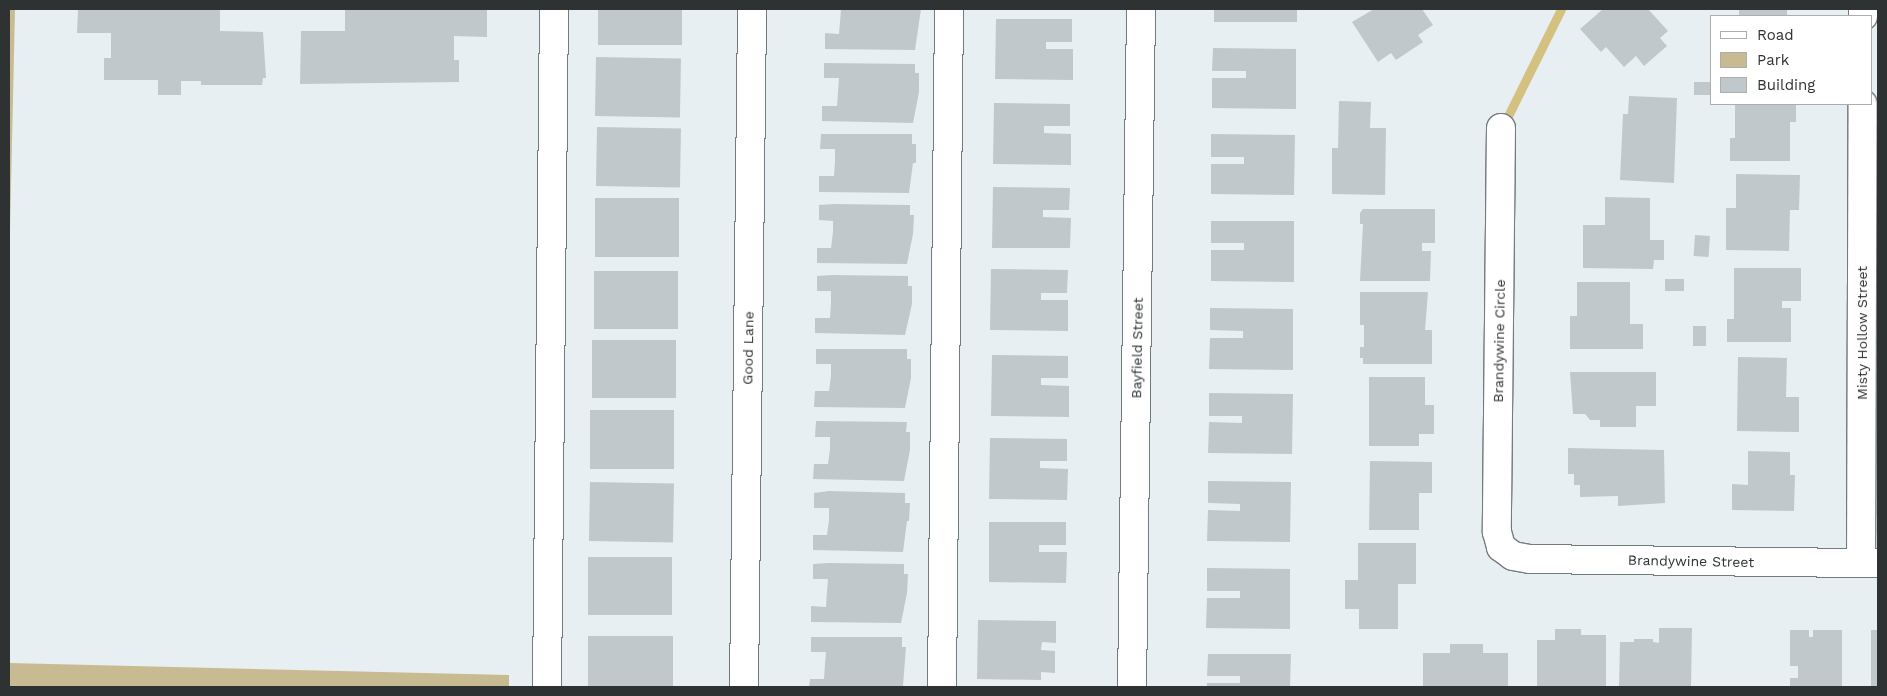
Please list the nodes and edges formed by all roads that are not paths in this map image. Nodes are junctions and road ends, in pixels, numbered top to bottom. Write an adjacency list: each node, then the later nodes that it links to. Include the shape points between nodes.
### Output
1 (554, 9): 9 (street)
2 (752, 9): 10 (street, Good Lane)
3 (950, 9): 11 (street)
4 (1140, 9): 12 (street, Bayfield Street)
5 (1863, 105): 8 (street, Misty Hollow Street)
6 (1501, 128): 7 (street, Brandywine Circle, via 1497,532 1498,541)
7 (1506, 552): 8 (street, Brandywine Street, via 1530,559)
8 (1870, 563)
9 (547, 687)
10 (744, 687)
11 (942, 687)
12 (1132, 687)

